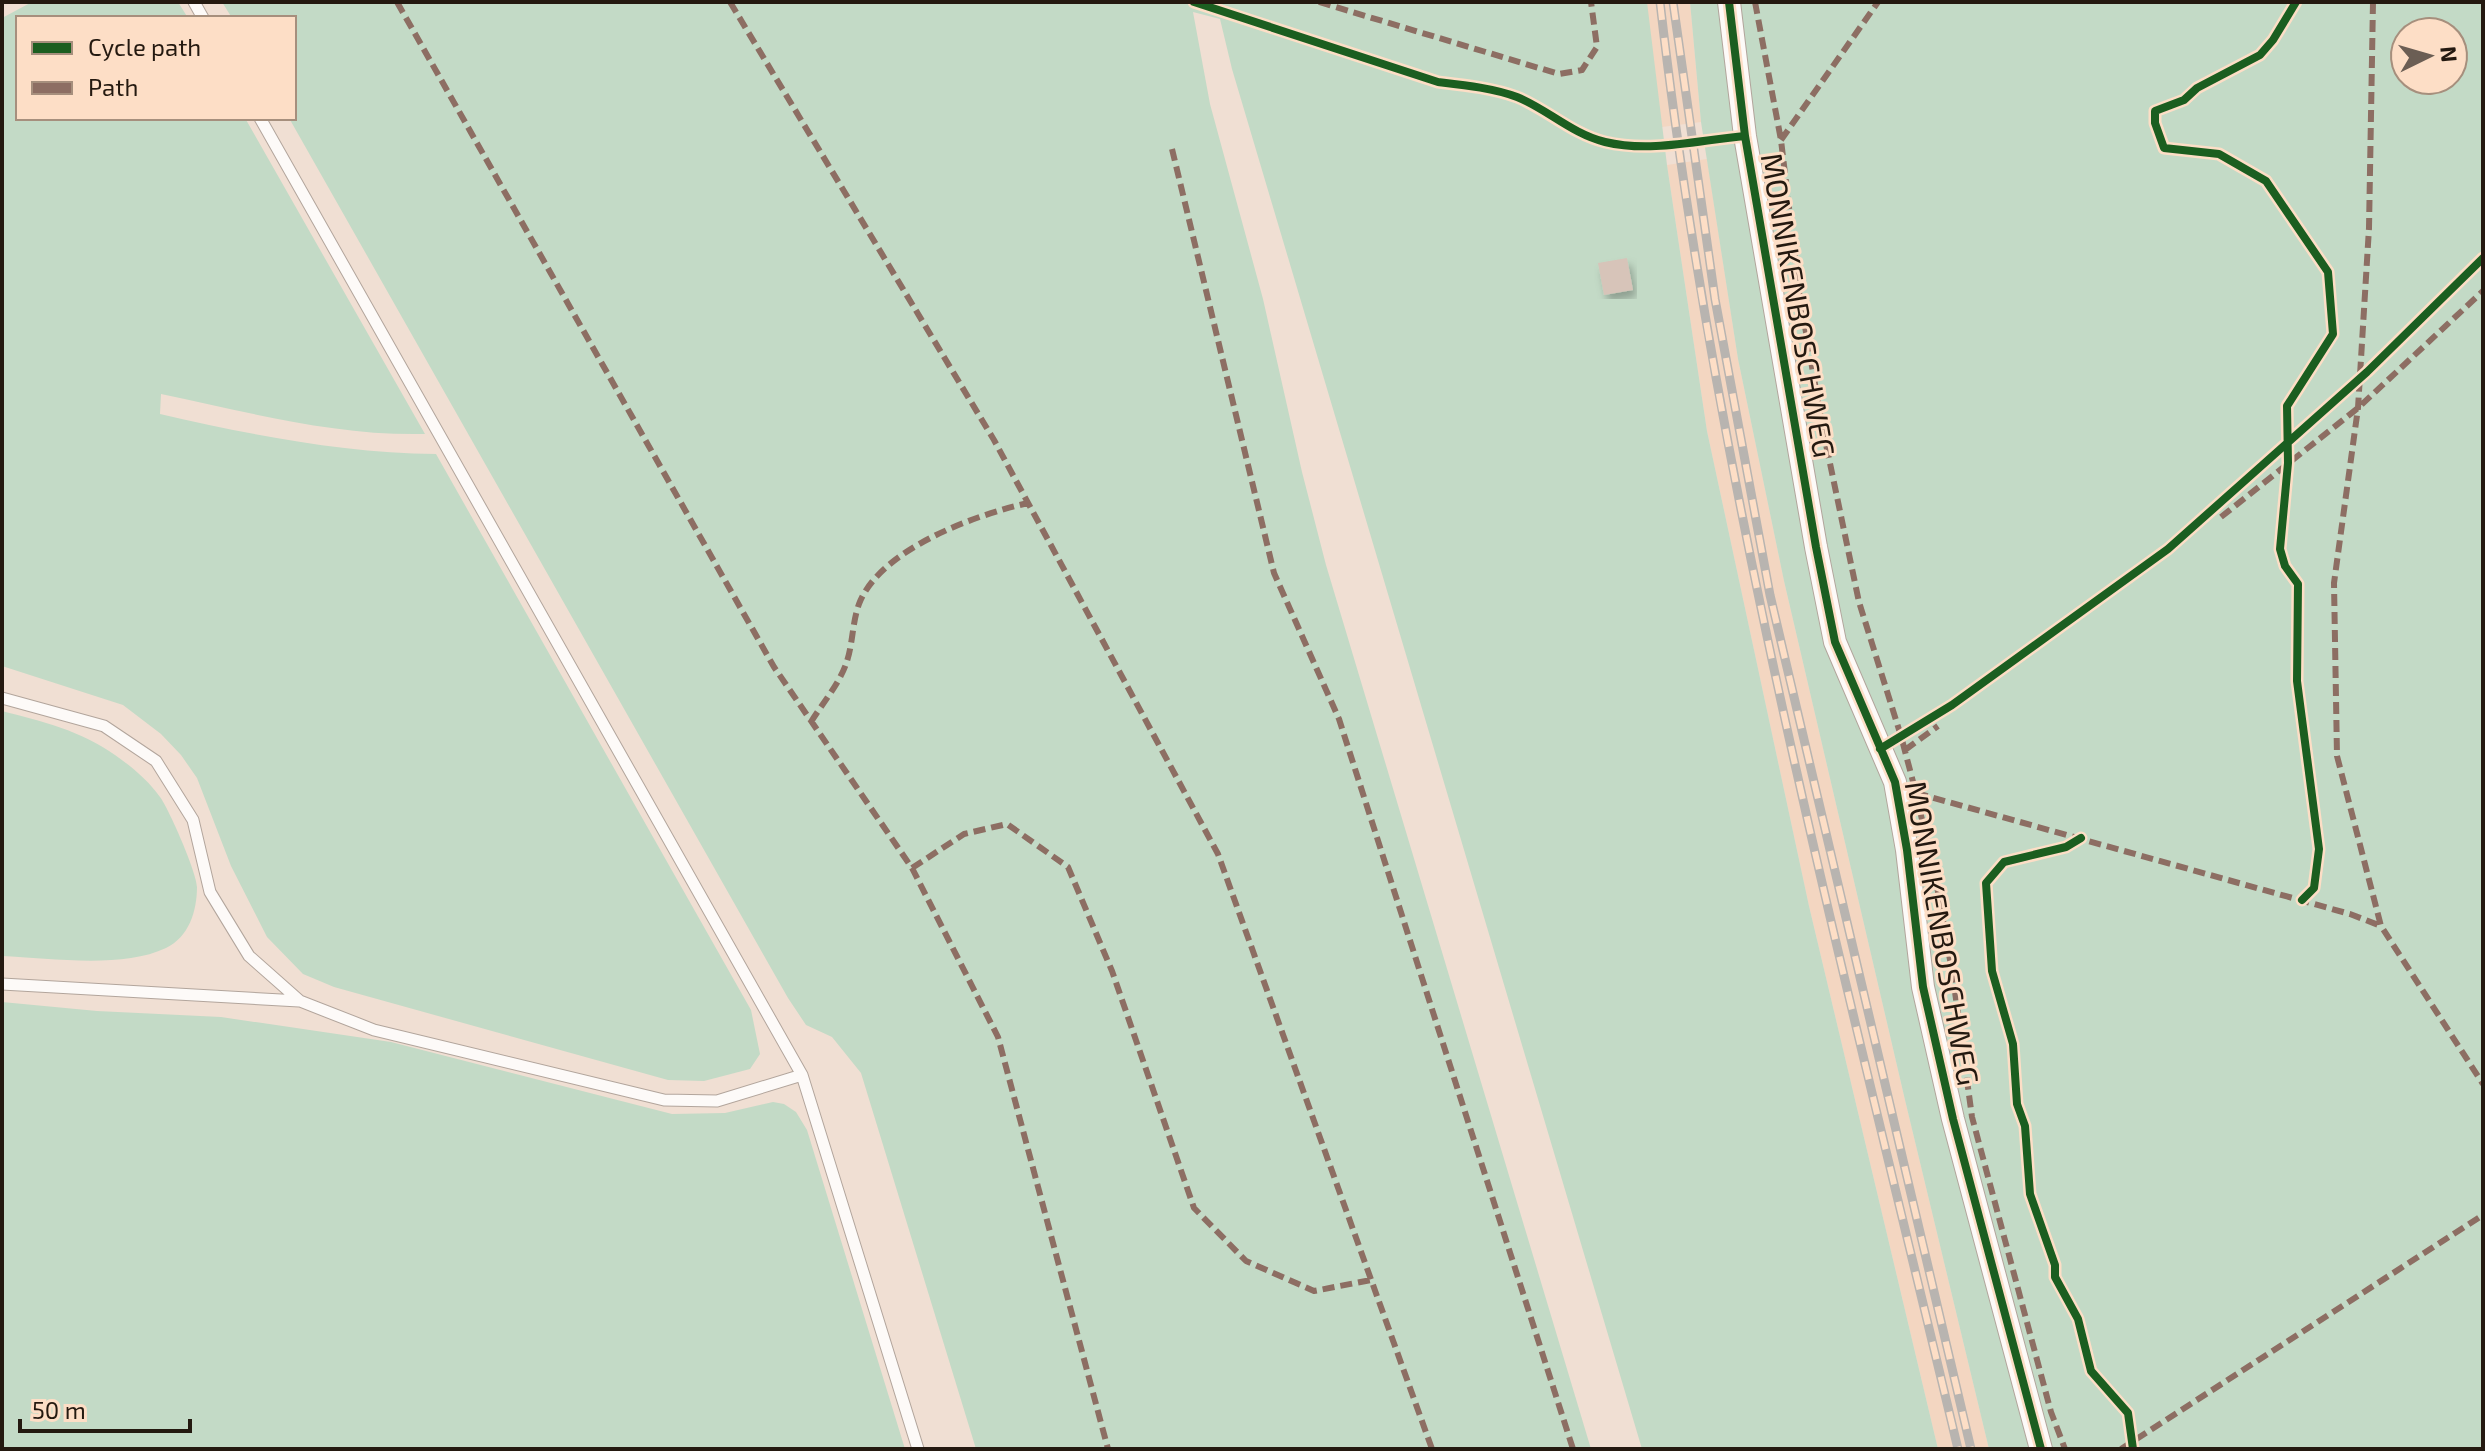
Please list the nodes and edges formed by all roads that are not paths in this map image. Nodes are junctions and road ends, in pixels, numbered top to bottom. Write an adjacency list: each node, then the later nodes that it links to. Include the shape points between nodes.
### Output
1 (1729, 2): 8 (street, MONNIKENBOSCHWEG, via 1745,136 1835,642 1895,782 1923,987)
2 (261, 120): 6 (lane)
3 (2, 698): 5 (lane, via 104,726 156,761 193,820 210,892 249,956)
4 (2, 984): 5 (lane)
5 (300, 1001): 6 (lane, via 374,1030 664,1100 717,1101)
6 (802, 1075): 7 (lane)
7 (918, 1449)
8 (2041, 1449)

